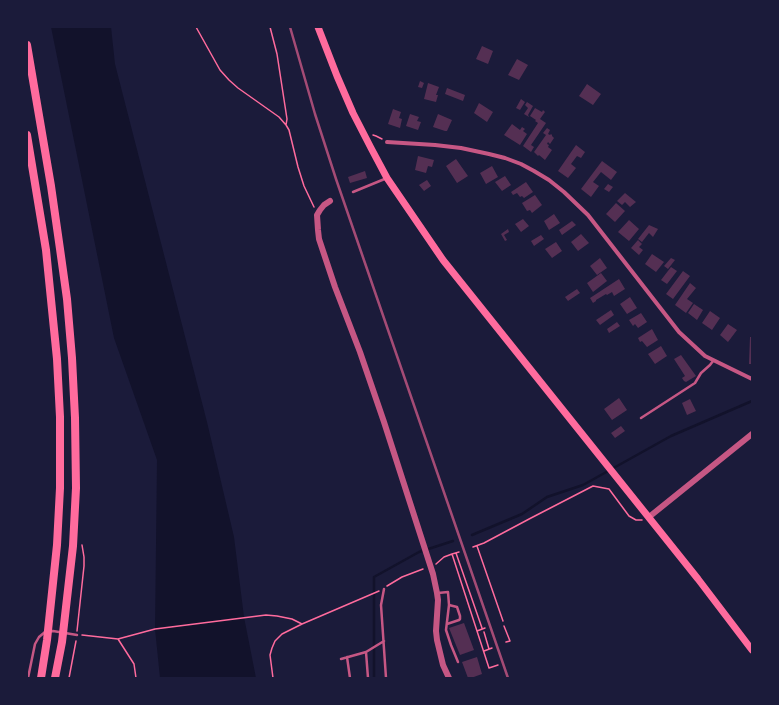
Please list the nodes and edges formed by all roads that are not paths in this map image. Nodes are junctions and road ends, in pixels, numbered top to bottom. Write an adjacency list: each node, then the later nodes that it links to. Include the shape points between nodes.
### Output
1 (318, 27): 5 (main road, via 337,76)
2 (27, 45): 26 (highway, via 67,299 76,418 73,546)
3 (27, 135): 25 (highway, via 46,250 60,417 57,545)
4 (388, 142): 8 (street, via 461,148 489,154 521,164 549,180 588,215 679,332 705,356)
5 (387, 178): 6 (lane); 12 (main road, via 443,260)
6 (353, 192)
7 (330, 201): 14 (street, via 317,215 319,239 360,352 431,567)
8 (714, 360): 9 (street); 10 (lane, via 695,383)
9 (752, 379)
10 (641, 418)
11 (752, 434): 12 (street)
12 (649, 518): 19 (main road)
13 (384, 589): 18 (lane, via 381,605)
14 (437, 593): 15 (lane, via 448,592); 30 (street, via 436,640)
15 (449, 605): 16 (lane); 16 (lane, via 458,607 460,618)
16 (447, 624): 23 (lane, via 447,635)
17 (77, 635): 24 (lane, via 54,631 45,632 39,637 35,644)
18 (384, 640): 20 (lane); 29 (lane)
19 (752, 650)
20 (366, 652): 21 (lane); 28 (lane)
21 (347, 658): 22 (lane); 27 (lane)
22 (341, 659)
23 (458, 662)
24 (28, 678)
25 (41, 678)
26 (56, 678)
27 (350, 678)
28 (368, 678)
29 (386, 678)
30 (449, 678)

